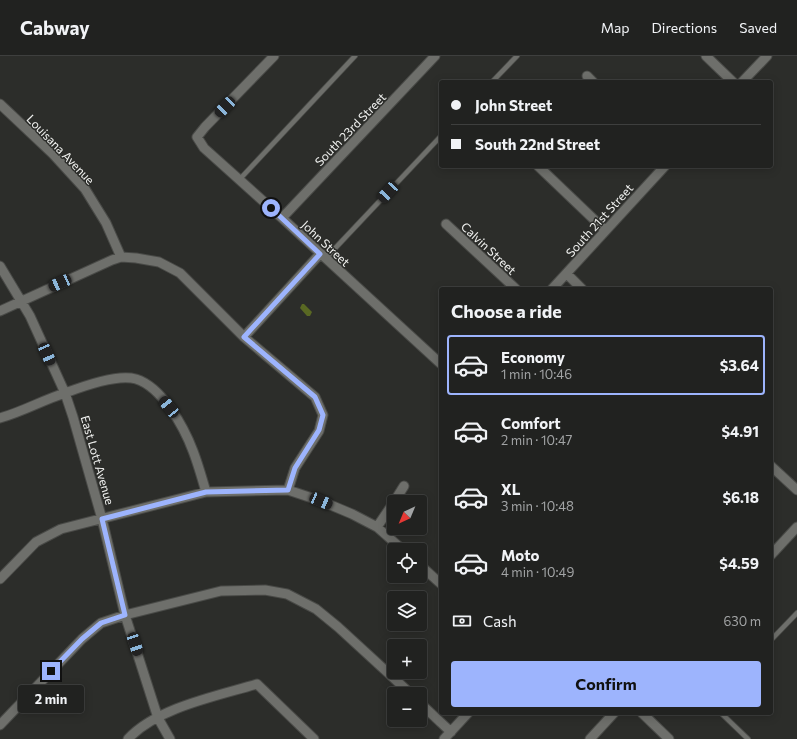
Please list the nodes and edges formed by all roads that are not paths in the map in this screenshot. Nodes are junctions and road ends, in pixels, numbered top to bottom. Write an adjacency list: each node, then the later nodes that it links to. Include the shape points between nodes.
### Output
1 (274, 56): 14 (street, John Street, via 197,137 204,148)
2 (355, 56): 14 (lane)
3 (435, 56): 15 (street, South 23rd Street)
4 (517, 56): 7 (lane)
5 (706, 56): 8 (street)
6 (767, 56): 9 (street)
7 (494, 80)
8 (731, 80)
9 (744, 80)
10 (0, 104): 19 (street, Louisana Avenue, via 53,154 85,189 106,223)
11 (439, 138): 18 (lane)
12 (540, 168): 17 (street)
13 (663, 168): 17 (street, South 21st Street)
14 (239, 180): 15 (street, John Street)
15 (282, 218): 18 (street, John Street)
16 (446, 224): 22 (street, Calvin Street)
17 (605, 230): 21 (street, South 21st Street)
18 (323, 256): 27 (street); 28 (street, John Street)
19 (121, 257): 25 (street); 27 (street, via 159,262 180,274)
20 (0, 266): 25 (street, East Lott Avenue)
21 (566, 274): 23 (street, South 21st Street); 24 (street)
22 (514, 287)
23 (554, 287)
24 (580, 287)
25 (22, 300): 26 (street); 29 (street, East Lott Avenue)
26 (0, 311)
27 (244, 337): 33 (street, via 315,397 323,415 319,430 295,468)
28 (439, 362)
29 (65, 393): 30 (street); 35 (street, via 118,378 135,379 147,384 158,393 184,430 194,452); 38 (street, East Lott Avenue)
30 (0, 418)
31 (773, 469): 34 (street)
32 (404, 486): 36 (street)
33 (288, 490): 35 (street); 39 (street, via 333,506)
34 (797, 490)
35 (206, 492): 38 (street)
36 (398, 495)
37 (387, 512): 39 (street)
38 (102, 519): 44 (street, via 61,529 36,542); 47 (street, East Lott Avenue)
39 (377, 527): 41 (street)
40 (797, 527): 42 (street)
41 (395, 543)
42 (773, 553)
43 (427, 571): 45 (street)
44 (0, 579)
45 (439, 582)
46 (797, 612): 48 (lane)
47 (125, 615): 49 (street, via 221,591 265,590 287,594 316,609 338,626); 55 (street, East Lott Avenue); 56 (street, via 101,623 82,639)
48 (773, 638)
49 (403, 687)
50 (427, 710): 57 (street)
51 (466, 715): 57 (street)
52 (612, 715): 62 (street)
53 (644, 715): 63 (street)
54 (722, 715): 64 (lane)
55 (158, 718): 58 (street, via 144,725); 59 (street, East Lott Avenue); 60 (street, via 184,706 257,684)
56 (0, 725)
57 (451, 732): 61 (street)
58 (128, 739)
59 (170, 739)
60 (314, 739)
61 (444, 739)
62 (590, 739)
63 (669, 739)
64 (748, 739)

